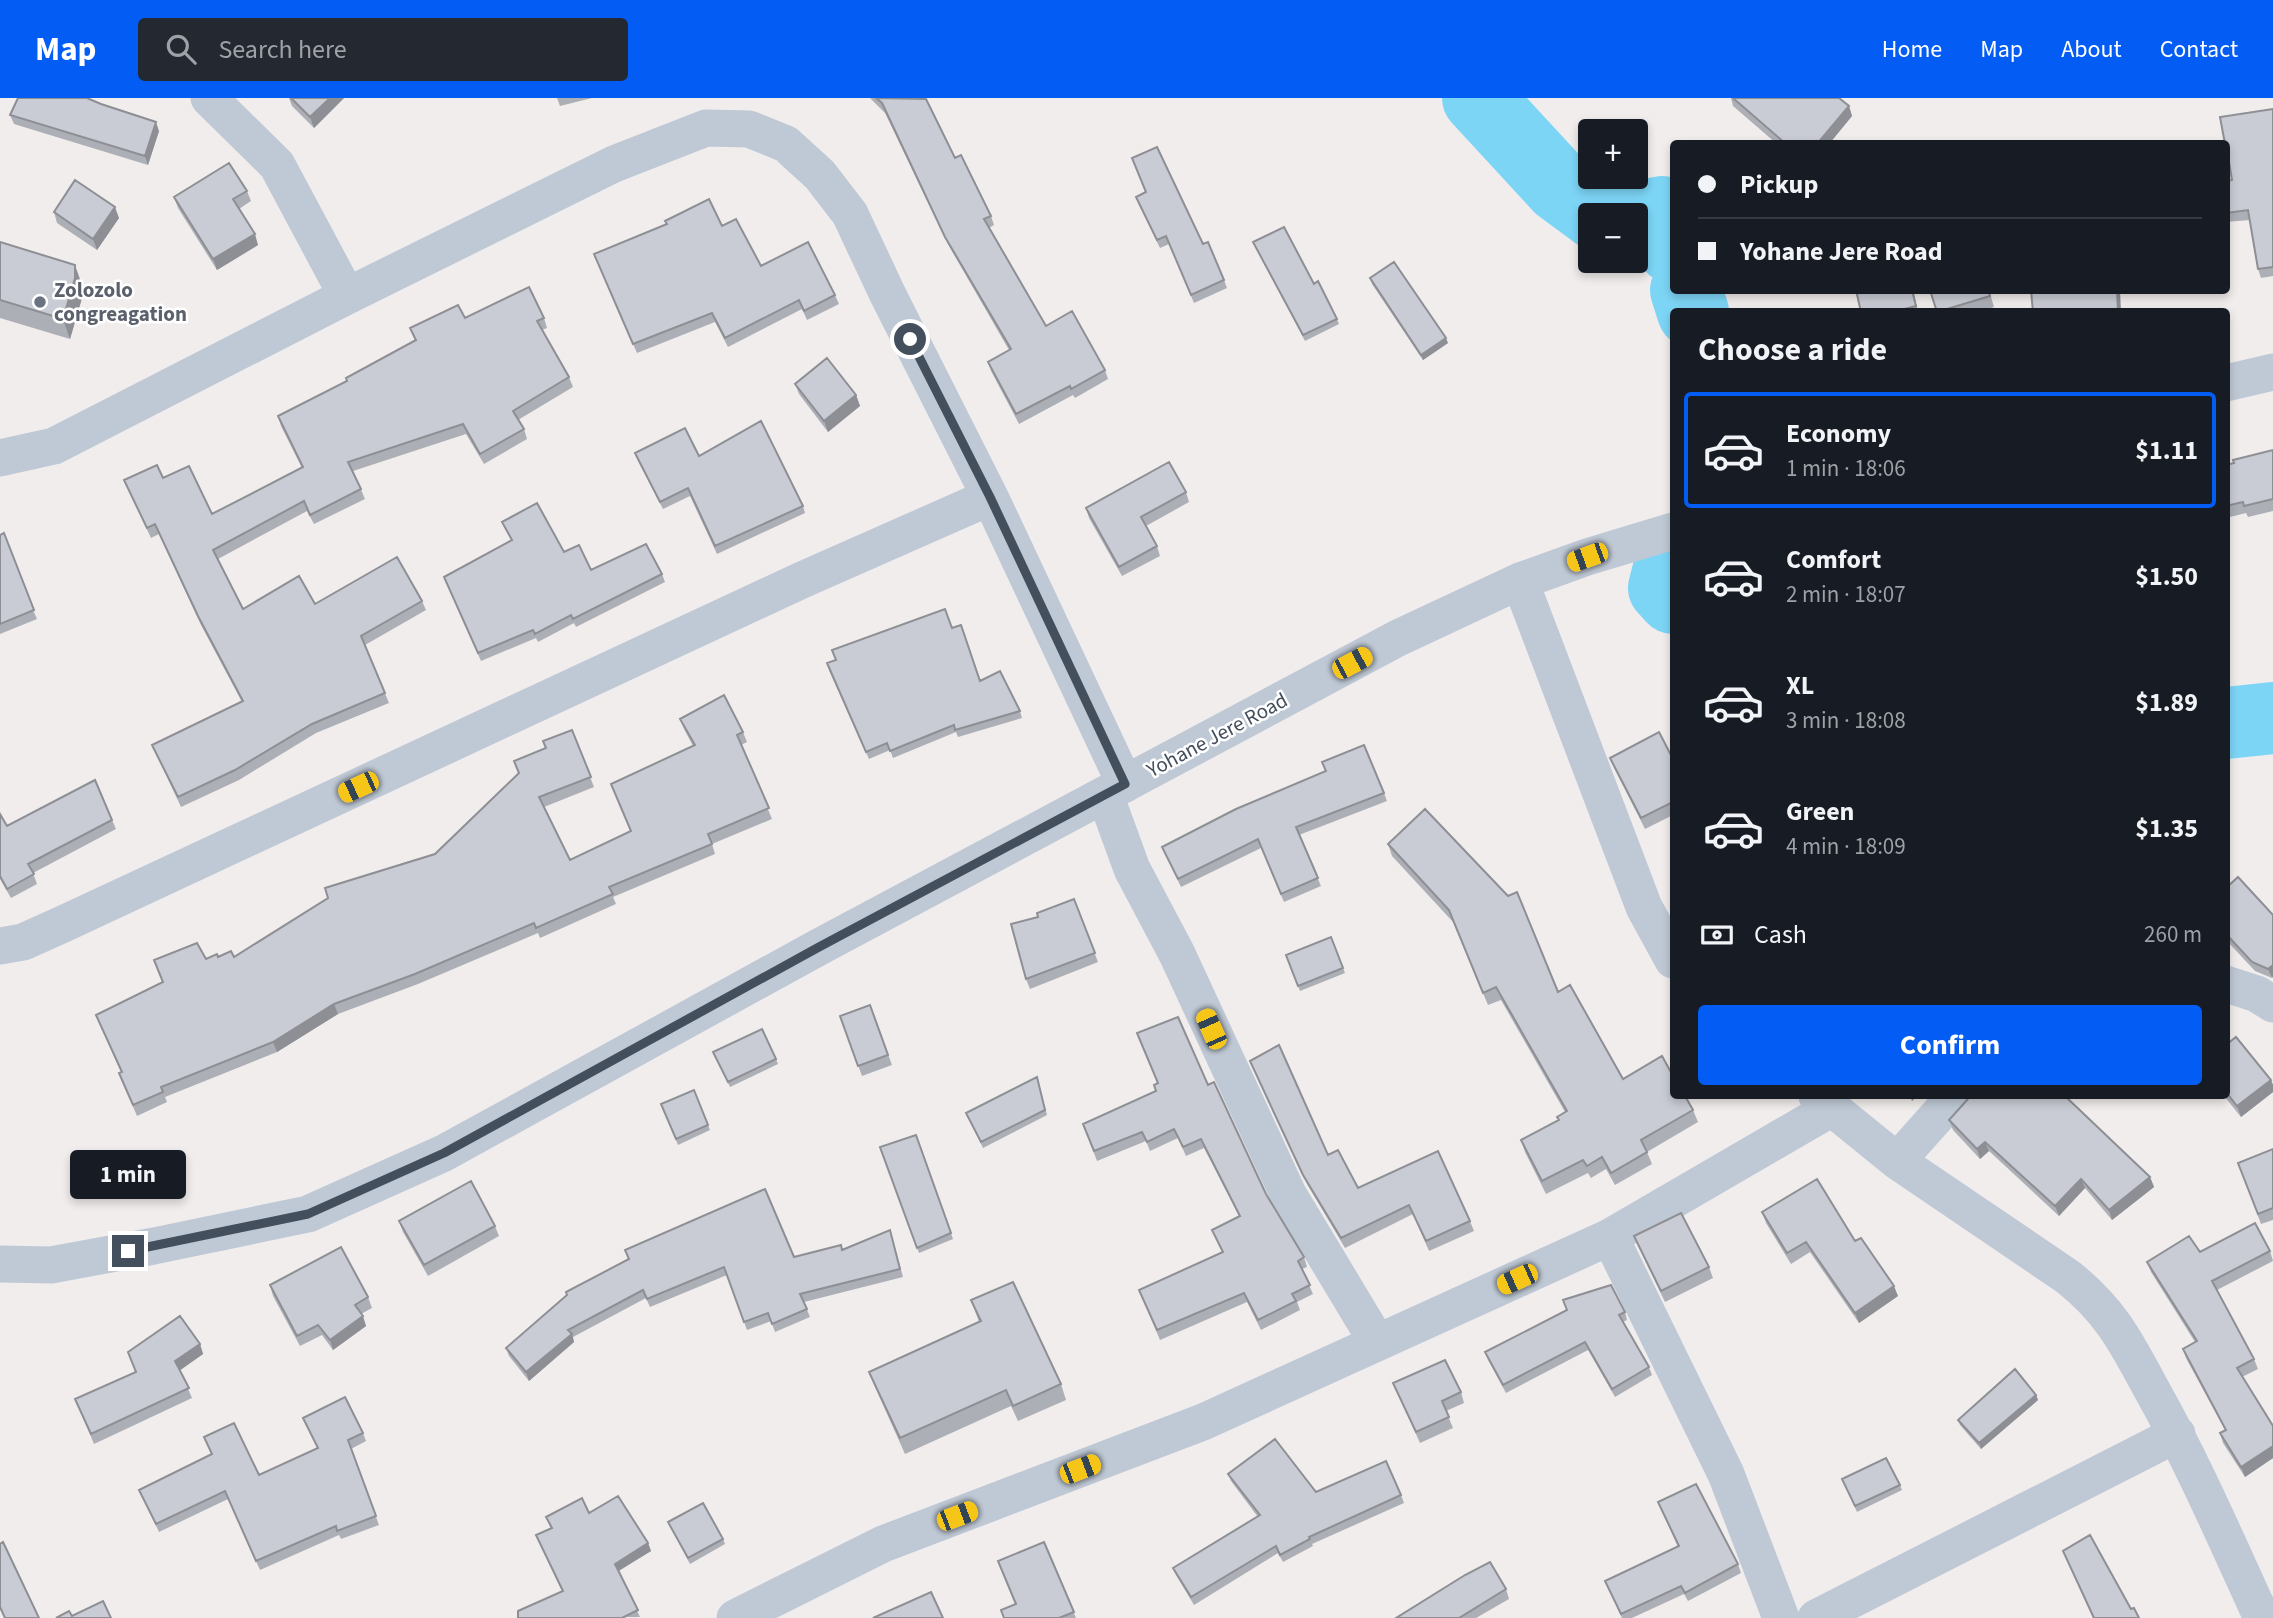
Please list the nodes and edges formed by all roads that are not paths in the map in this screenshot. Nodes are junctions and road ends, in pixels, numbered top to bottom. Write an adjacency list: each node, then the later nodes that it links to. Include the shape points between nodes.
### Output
1 (209, 98): 2 (street, via 277,165)
2 (347, 296): 5 (street, via 54,446); 6 (street, via 614,164 706,128 749,129 786,144 820,175 850,214)
3 (2273, 372): 4 (street)
4 (2230, 382)
5 (0, 457)
6 (990, 497): 9 (street); 10 (street, via 61,925 23,942)
7 (1670, 532): 8 (street, Yohane Jere Road)
8 (1520, 581): 9 (street, Yohane Jere Road, via 1398,638); 11 (street, via 1644,907)
9 (1115, 789): 18 (street, Yohane Jere Road, via 444,1153 308,1214 51,1265); 19 (street, via 1132,869 1177,954 1287,1194)
10 (0, 946)
11 (1670, 955)
12 (2230, 985): 13 (street, via 2257,993)
13 (2273, 1004)
14 (1952, 1099): 16 (street)
15 (1824, 1102): 16 (street); 17 (street)
16 (1897, 1161): 20 (street, via 2090,1294 2115,1322)
17 (1610, 1237): 19 (street); 22 (street, via 1726,1474)
18 (0, 1264)
19 (1377, 1342): 21 (street, via 1203,1422 883,1544)
20 (2177, 1434): 23 (street); 24 (street)
21 (735, 1618)
22 (1781, 1618)
23 (1816, 1618)
24 (2262, 1618)

